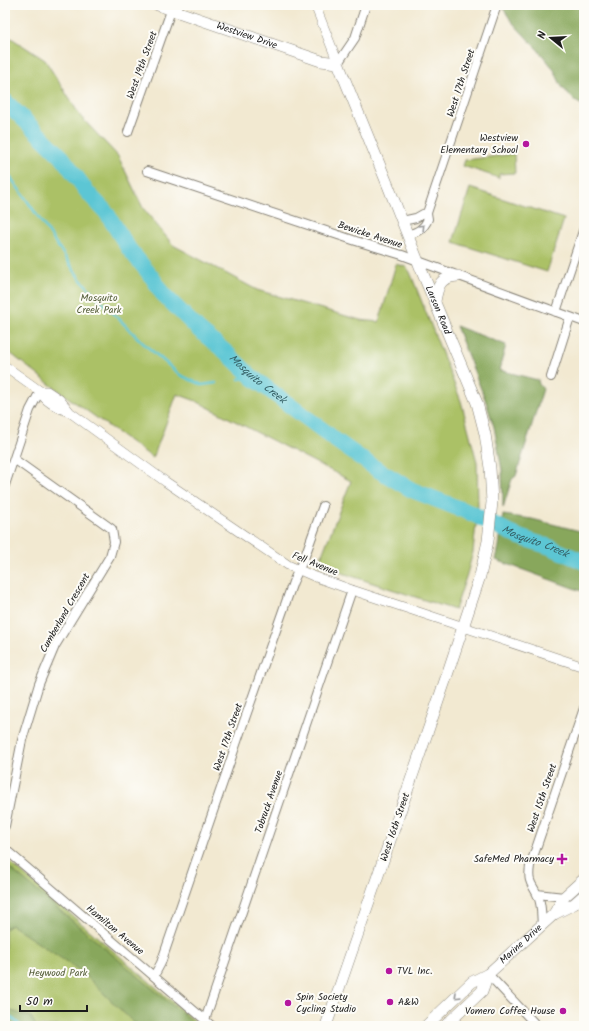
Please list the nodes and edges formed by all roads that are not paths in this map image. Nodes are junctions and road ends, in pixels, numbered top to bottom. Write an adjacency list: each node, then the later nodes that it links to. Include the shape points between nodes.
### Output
1 (158, 5): 5 (main road, Westview Drive)
2 (314, 5): 6 (street, Larson Road)
3 (366, 5): 6 (street, via 355,38)
4 (497, 5): 9 (street, West 17th Street)
5 (172, 7): 6 (main road, Westview Drive, via 321,61); 7 (street, West 19th Street)
6 (338, 63): 10 (main road, Larson Road)
7 (128, 132)
8 (148, 171): 13 (street, Bewicke Avenue)
9 (427, 213): 10 (street); 12 (street, West 17th Street, one-way to 9, via 422,229 428,219)
10 (402, 221): 12 (main road, Larson Road)
11 (584, 228): 16 (street)
12 (408, 235): 13 (main road, Larson Road)
13 (417, 261): 14 (street, Bewicke Avenue); 15 (main road, Larson Road)
14 (458, 276): 15 (main road, via 444,279 437,290); 16 (street, Bewicke Avenue)
15 (435, 302): 27 (main road, Larson Road, via 477,403 490,468 491,513 488,541 480,576)
16 (556, 312): 17 (street, Bewicke Avenue)
17 (570, 317): 18 (street, Bewicke Avenue); 20 (street)
18 (584, 322)
19 (5, 366): 21 (street, Fell Avenue)
20 (551, 377)
21 (40, 391): 22 (street, via 30,410); 25 (street, Fell Avenue, via 43,398 71,413 271,555)
22 (14, 459): 23 (street); 30 (street, Cumberland Crescent, via 112,529 114,542 110,556 55,646 39,684 22,740)
23 (5, 485)
24 (323, 506): 25 (street, West 17th Street)
25 (299, 570): 26 (street, Fell Avenue); 39 (street, West 17th Street)
26 (352, 590): 27 (street, Fell Avenue); 40 (street, Tobruck Avenue)
27 (463, 627): 28 (street, Fell Avenue); 42 (main road, West 16th Street)
28 (584, 667)
29 (584, 708): 33 (street, West 15th Street, via 530,866 528,876)
30 (5, 826)
31 (5, 849): 39 (street, Hamilton Avenue)
32 (584, 879): 35 (main road, Marine Drive)
33 (537, 894): 35 (street); 37 (street, West 15th Street)
34 (584, 895): 36 (main road, Marine Drive, via 574,904)
35 (564, 897): 36 (main road, Marine Drive)
36 (554, 914): 37 (main road, Marine Drive)
37 (542, 924): 38 (main road, Marine Drive)
38 (488, 974): 43 (main road, Marine Drive, one-way to 43, via 472,982); 44 (main road, Marine Drive, via 482,991); 45 (street)
39 (154, 976): 40 (street, Hamilton Avenue)
40 (205, 1020): 41 (street, Hamilton Avenue)
41 (212, 1026)
42 (326, 1026)
43 (426, 1026)
44 (445, 1026)
45 (537, 1026)

